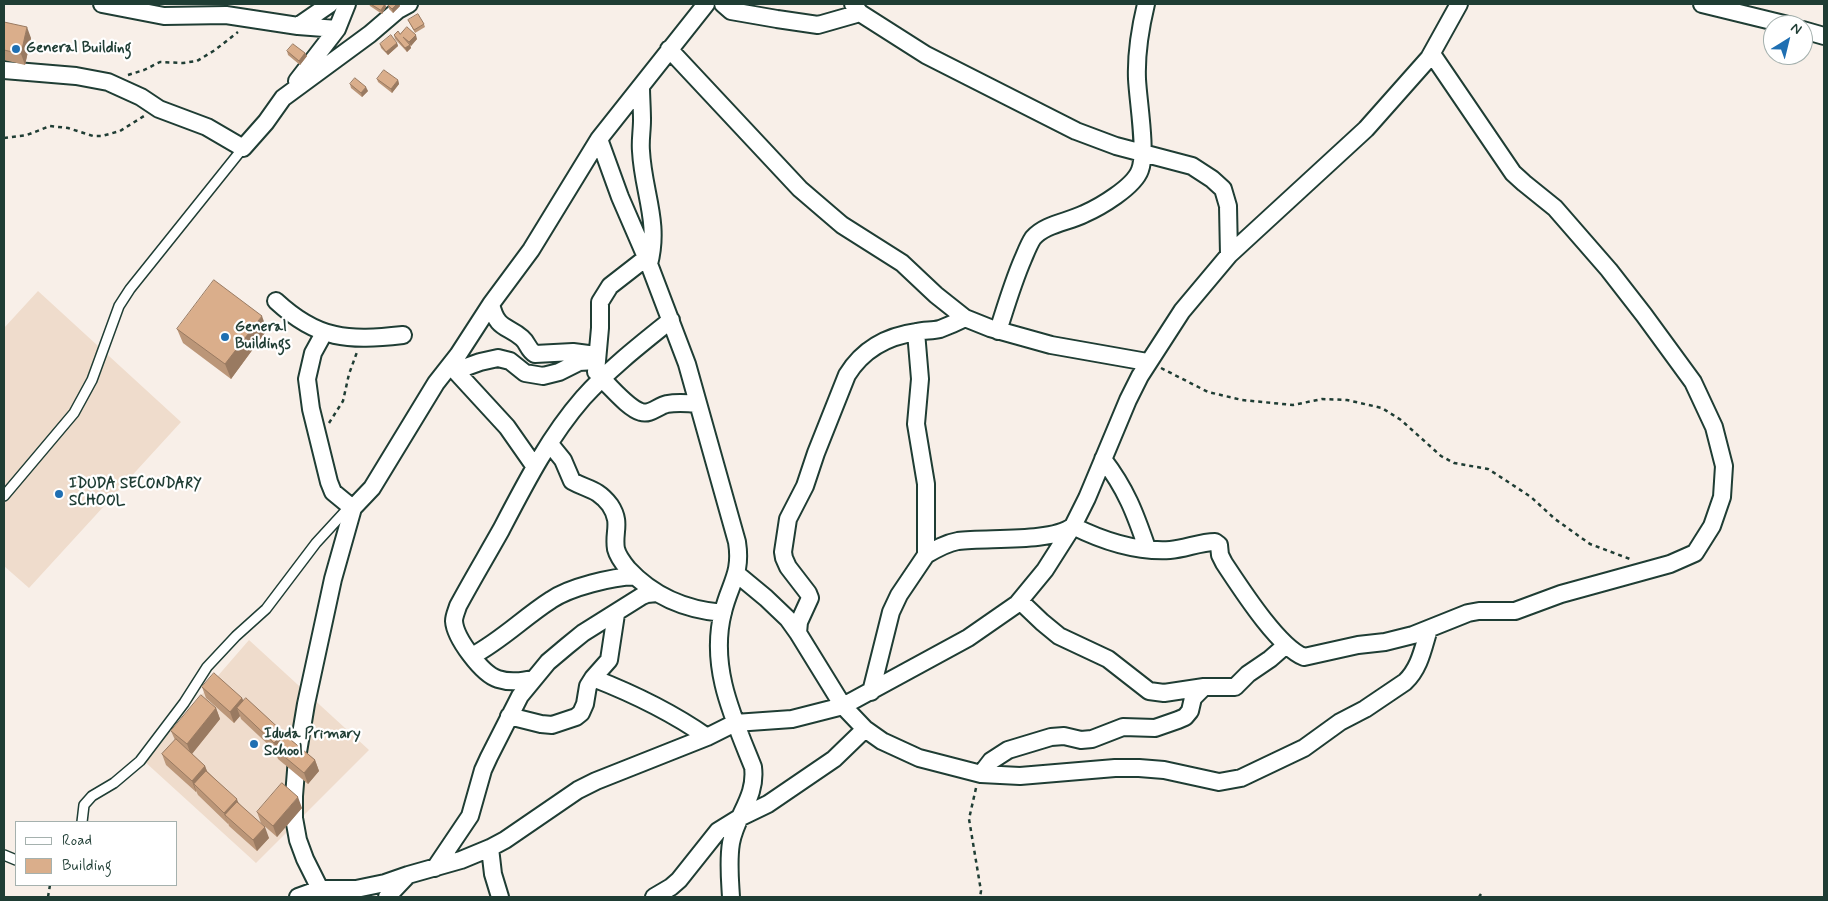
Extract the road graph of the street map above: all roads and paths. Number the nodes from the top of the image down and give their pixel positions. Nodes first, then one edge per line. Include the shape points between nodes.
1 (102, 4) edge
2 (330, 4) edge
3 (347, 4) edge
4 (409, 4) edge
5 (706, 4) edge
6 (723, 4) edge
7 (1146, 4) edge
8 (1459, 4) edge
9 (1702, 4) edge
10 (1708, 4) edge
11 (1719, 4) edge
12 (856, 8) edge
13 (1763, 19) edge
14 (254, 20) junction
15 (298, 26) junction
16 (336, 29) junction
17 (669, 49) junction
18 (1432, 54) junction
19 (4, 70) edge
20 (108, 82) junction
21 (641, 86) junction
22 (283, 98) junction
23 (159, 109) junction
24 (4, 138) edge
25 (599, 139) junction
26 (243, 148) junction
27 (1142, 154) junction
28 (1229, 255) junction
29 (647, 261) junction
30 (276, 301) dead end
31 (491, 304) junction
32 (965, 318) junction
33 (671, 320) junction
34 (998, 331) junction
35 (916, 332) junction
36 (324, 333) junction
37 (403, 335) dead end
38 (370, 338) junction
39 (597, 358) junction
40 (1147, 362) junction
41 (453, 368) junction
42 (598, 383) junction
43 (698, 404) junction
44 (318, 435) junction
45 (550, 444) junction
46 (1103, 459) junction
47 (535, 467) junction
48 (4, 496) edge
49 (4, 506) edge
50 (350, 506) joint
51 (1072, 526) junction
52 (1147, 548) junction
53 (926, 555) junction
54 (1655, 568) junction
55 (737, 574) junction
56 (635, 576) junction
57 (657, 593) junction
58 (1020, 601) junction
59 (723, 612) junction
60 (616, 614) junction
61 (1429, 629) junction
62 (798, 633) junction
63 (1286, 646) junction
64 (472, 656) junction
65 (593, 678) junction
66 (534, 679) junction
67 (1204, 687) junction
68 (871, 692) junction
69 (843, 706) junction
70 (509, 716) junction
71 (735, 723) junction
72 (865, 729) junction
73 (707, 737) junction
74 (981, 774) junction
75 (739, 818) junction
76 (82, 821) edge
77 (490, 848) junction
78 (435, 868) junction
79 (408, 875) junction
80 (320, 889) junction
81 (1481, 894) dead end
82 (298, 897) edge
83 (387, 897) edge
84 (500, 897) edge
85 (654, 897) edge
86 (731, 897) edge
87 (980, 897) edge
88 (1479, 897) edge

1 - 14 street via 164,16 214,14
2 - 15 street
3 - 16 street
4 - 22 street
5 - 17 street
6 - 12 street via 738,12 818,25
7 - 27 street via 1137,61
8 - 18 street
9 - 13 street
10 - 11 street
12 - 27 street via 926,55 1054,120
14 - 15 street
14 - 20 path via 197,61 160,62
15 - 16 street
16 - 22 street
17 - 21 street
17 - 32 street via 800,190 842,225 902,263
18 - 28 street via 1366,129
18 - 54 street via 1513,173 1555,208 1628,292 1693,382 1714,427 1724,474 1722,497 1712,526 1695,553
19 - 20 street
20 - 23 street
21 - 25 street
21 - 29 street via 640,150 653,234 653,249
22 - 26 street
23 - 24 path via 120,131 102,136 50,126 27,135
23 - 26 street via 207,127
25 - 29 street
25 - 31 street via 531,250
26 - 48 lane via 130,289 119,306 92,380 74,413
27 - 28 street via 1192,166 1219,184 1228,206
27 - 34 street via 1141,168 1136,176 1114,197 1034,237 1015,278
28 - 40 street via 1182,311
29 - 33 street
29 - 39 street via 610,286 600,302
30 - 36 street via 299,320
31 - 39 street via 502,325 522,338 535,354 574,352
31 - 41 street
32 - 34 street
32 - 35 street via 938,330
33 - 42 street
33 - 43 street
34 - 40 street via 1051,345
35 - 53 street via 920,379 916,424 926,484
35 - 62 street via 885,340 854,363 816,453 806,486 788,519 784,558 810,598 799,622
36 - 38 street
36 - 44 street via 312,353 307,379
37 - 38 street
38 - 44 path via 354,357 343,401
39 - 41 street via 544,376 525,373 510,361 498,358
39 - 42 street
40 - 46 street
40 - 54 path via 1208,392 1242,400 1293,405 1322,399 1347,400 1382,408 1401,420 1440,456 1496,474 1590,544
41 - 47 street via 507,427
41 - 80 street via 432,390 372,488 353,508 333,579 306,704 294,796 298,840
42 - 43 street via 640,412 676,403
42 - 45 street
43 - 55 street via 737,542 740,559
44 - 50 street via 333,492
45 - 47 street
45 - 56 street via 563,460 572,480 595,490 610,505 618,526 616,549
46 - 51 street
46 - 52 street via 1126,493
47 - 64 street via 458,606 454,621
48 - 49 lane
50 - 76 lane via 316,543 266,609 207,667 140,761 84,805
51 - 52 street via 1111,543
51 - 53 street via 1065,532 1041,536 958,541
51 - 58 street via 1045,570
52 - 63 street via 1168,550 1217,542 1222,560 1235,581
53 - 68 street via 899,594 891,612
54 - 61 street via 1561,594 1515,612 1468,613
55 - 59 street
55 - 62 street via 778,609
56 - 57 street
56 - 64 street via 605,580 564,593 493,645
57 - 59 street via 690,608
57 - 60 street via 642,596
58 - 67 street via 1059,636 1108,659 1149,691 1164,693
58 - 68 street via 968,638
59 - 71 street via 720,637 723,690
60 - 65 street via 609,660
60 - 66 street via 583,633 548,662
61 - 63 street via 1401,639 1309,657
61 - 74 street via 1420,659 1405,682 1299,751 1241,778 1220,782 1138,768 1030,775
62 - 69 street
63 - 67 street via 1236,686
64 - 66 street via 497,679
65 - 70 street via 585,704 576,717 552,725
65 - 73 street via 646,700
66 - 70 street
67 - 74 street via 1193,698 1190,711 1178,720 1155,728 1123,727 1092,739 1051,737 1008,750 991,761
68 - 69 street
69 - 71 street via 792,719
69 - 72 street
70 - 78 street via 483,770 470,816
71 - 73 street
71 - 75 street via 754,776 753,789
72 - 74 street via 918,758
72 - 75 street via 834,759 768,804
73 - 77 street via 578,790
74 - 87 path via 969,819
75 - 85 street via 718,831 679,880
75 - 86 street via 731,843
77 - 78 street
77 - 84 street via 492,874
78 - 79 street
79 - 80 street via 356,889
79 - 83 street
80 - 82 street
81 - 88 path

